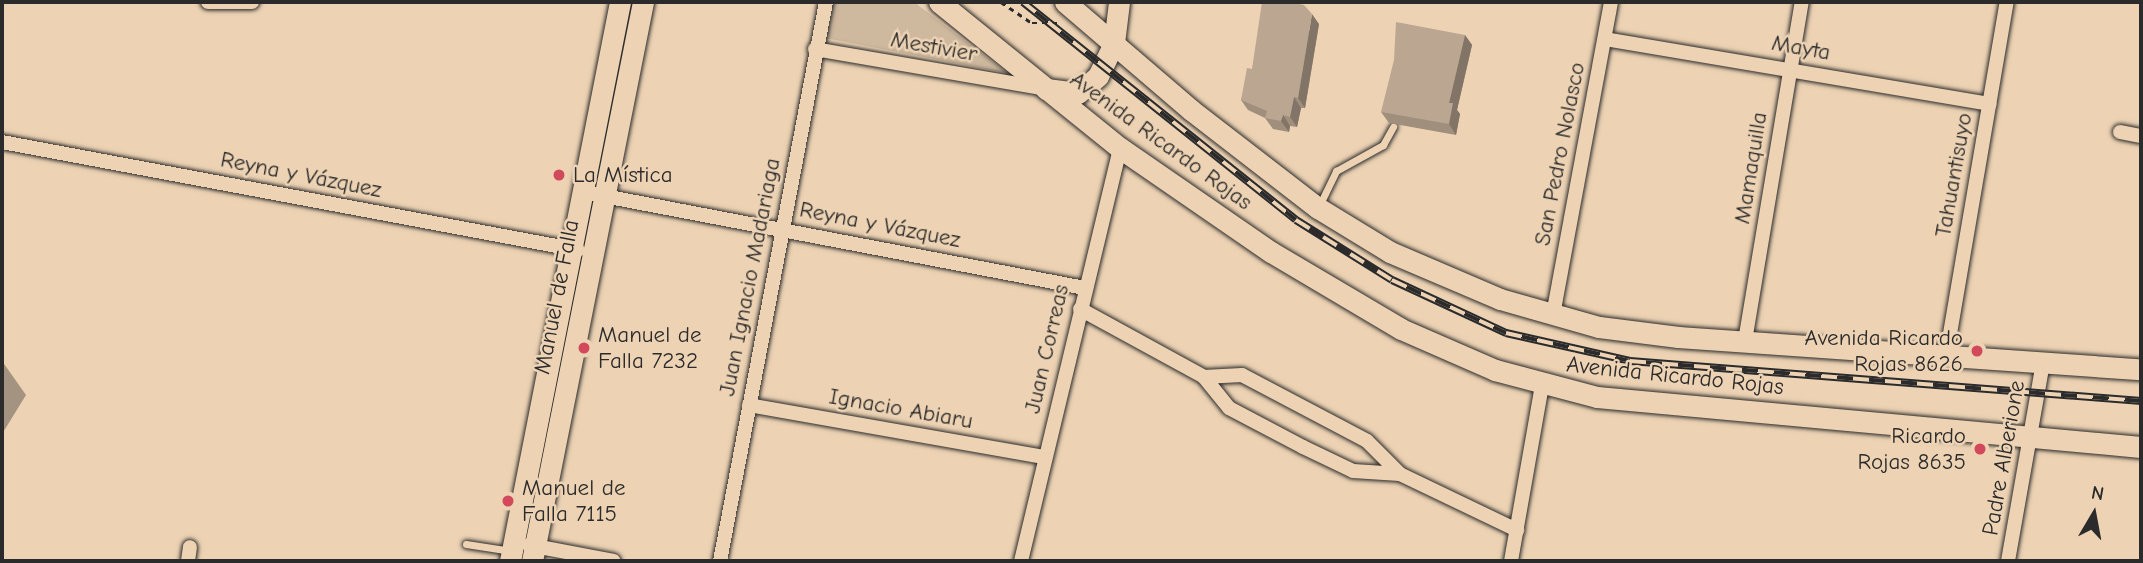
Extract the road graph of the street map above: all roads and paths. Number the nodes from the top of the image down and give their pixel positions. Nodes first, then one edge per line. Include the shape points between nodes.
1 (208, 2) edge
2 (252, 2) edge
3 (620, 2) edge
4 (643, 2) edge
5 (826, 2) edge
6 (939, 2) edge
7 (1001, 2) edge
8 (1065, 2) edge
9 (1119, 2) edge
10 (1611, 2) edge
11 (1802, 2) edge
12 (2007, 2) edge
13 (1070, 30) dead end
14 (1605, 38) junction
15 (1114, 43) junction
16 (815, 49) junction
17 (1790, 69) junction
18 (1044, 89) junction
19 (1990, 104) junction
20 (1393, 127) edge
21 (2120, 132) dead end
22 (2141, 136) edge
23 (2, 142) edge
24 (1120, 148) junction
25 (583, 192) junction
26 (605, 196) junction
27 (1318, 208) junction
28 (783, 230) junction
29 (582, 251) junction
30 (1085, 288) junction
31 (1080, 309) junction
32 (1553, 316) junction
33 (1745, 341) junction
34 (1946, 357) junction
35 (2043, 363) junction
36 (2141, 369) edge
37 (1204, 377) junction
38 (1542, 386) junction
39 (749, 405) junction
40 (2032, 436) junction
41 (2141, 447) edge
42 (1045, 457) junction
43 (1400, 474) junction
44 (1517, 530) junction
45 (466, 544) dead end
46 (512, 551) edge
47 (534, 554) edge
48 (614, 561) edge
49 (720, 561) edge
50 (1021, 561) edge
51 (1511, 561) edge
52 (2008, 561) edge

1 - 2 street
3 - 25 main road, Manuel de Falla
4 - 26 main road, Manuel de Falla
5 - 16 street, Juan Ignacio Madariaga
6 - 18 main road, Avenida Ricardo Rojas
7 - 13 path via 1032,23 1060,23
8 - 15 main road, Avenida Ricardo Rojas
9 - 15 main road
10 - 14 street, San Pedro Nolasco
11 - 17 street, Mamaquilla
12 - 19 street, Tahuantisuyo
14 - 17 street, Mayta
14 - 32 street, San Pedro Nolasco
15 - 18 main road via 1104,67 1084,90 1071,94
15 - 27 main road, Avenida Ricardo Rojas via 1209,125
16 - 18 street, Mestivier
16 - 28 street, Juan Ignacio Madariaga
17 - 19 street, Mayta
17 - 33 street, Mamaquilla
18 - 24 main road, Avenida Ricardo Rojas
19 - 34 street, Tahuantisuyo
20 - 27 lane via 1383,145 1336,171
21 - 22 street
23 - 29 street, Reyna y Vázquez
24 - 30 street, Juan Correas
24 - 38 main road, Avenida Ricardo Rojas via 1359,306 1450,353
25 - 26 street, Reyna y Vázquez
25 - 29 main road, Manuel de Falla
26 - 28 street, Reyna y Vázquez
26 - 29 main road, Manuel de Falla
27 - 32 main road, Avenida Ricardo Rojas via 1417,265
28 - 30 street, Reyna y Vázquez
28 - 39 street, Juan Ignacio Madariaga
29 - 46 main road, Manuel de Falla
29 - 47 main road, Manuel de Falla
30 - 31 street, Juan Correas
31 - 37 street
31 - 42 street, Juan Correas
32 - 33 main road, Avenida Ricardo Rojas via 1648,334
33 - 34 main road, Avenida Ricardo Rojas
34 - 35 main road, Avenida Ricardo Rojas
35 - 36 main road, Avenida Ricardo Rojas
35 - 40 street, Padre Alberione
37 - 43 street via 1229,408 1303,447 1353,471
37 - 43 street via 1242,375 1367,441
38 - 40 main road, Avenida Ricardo Rojas via 1643,402
38 - 44 street
39 - 42 street, Ignacio Abiaru
39 - 49 street, Juan Ignacio Madariaga
40 - 41 main road, Avenida Ricardo Rojas
40 - 52 street, Padre Alberione
42 - 50 street, Juan Correas
43 - 44 street
44 - 51 street
45 - 46 lane
46 - 47 street
47 - 48 street

